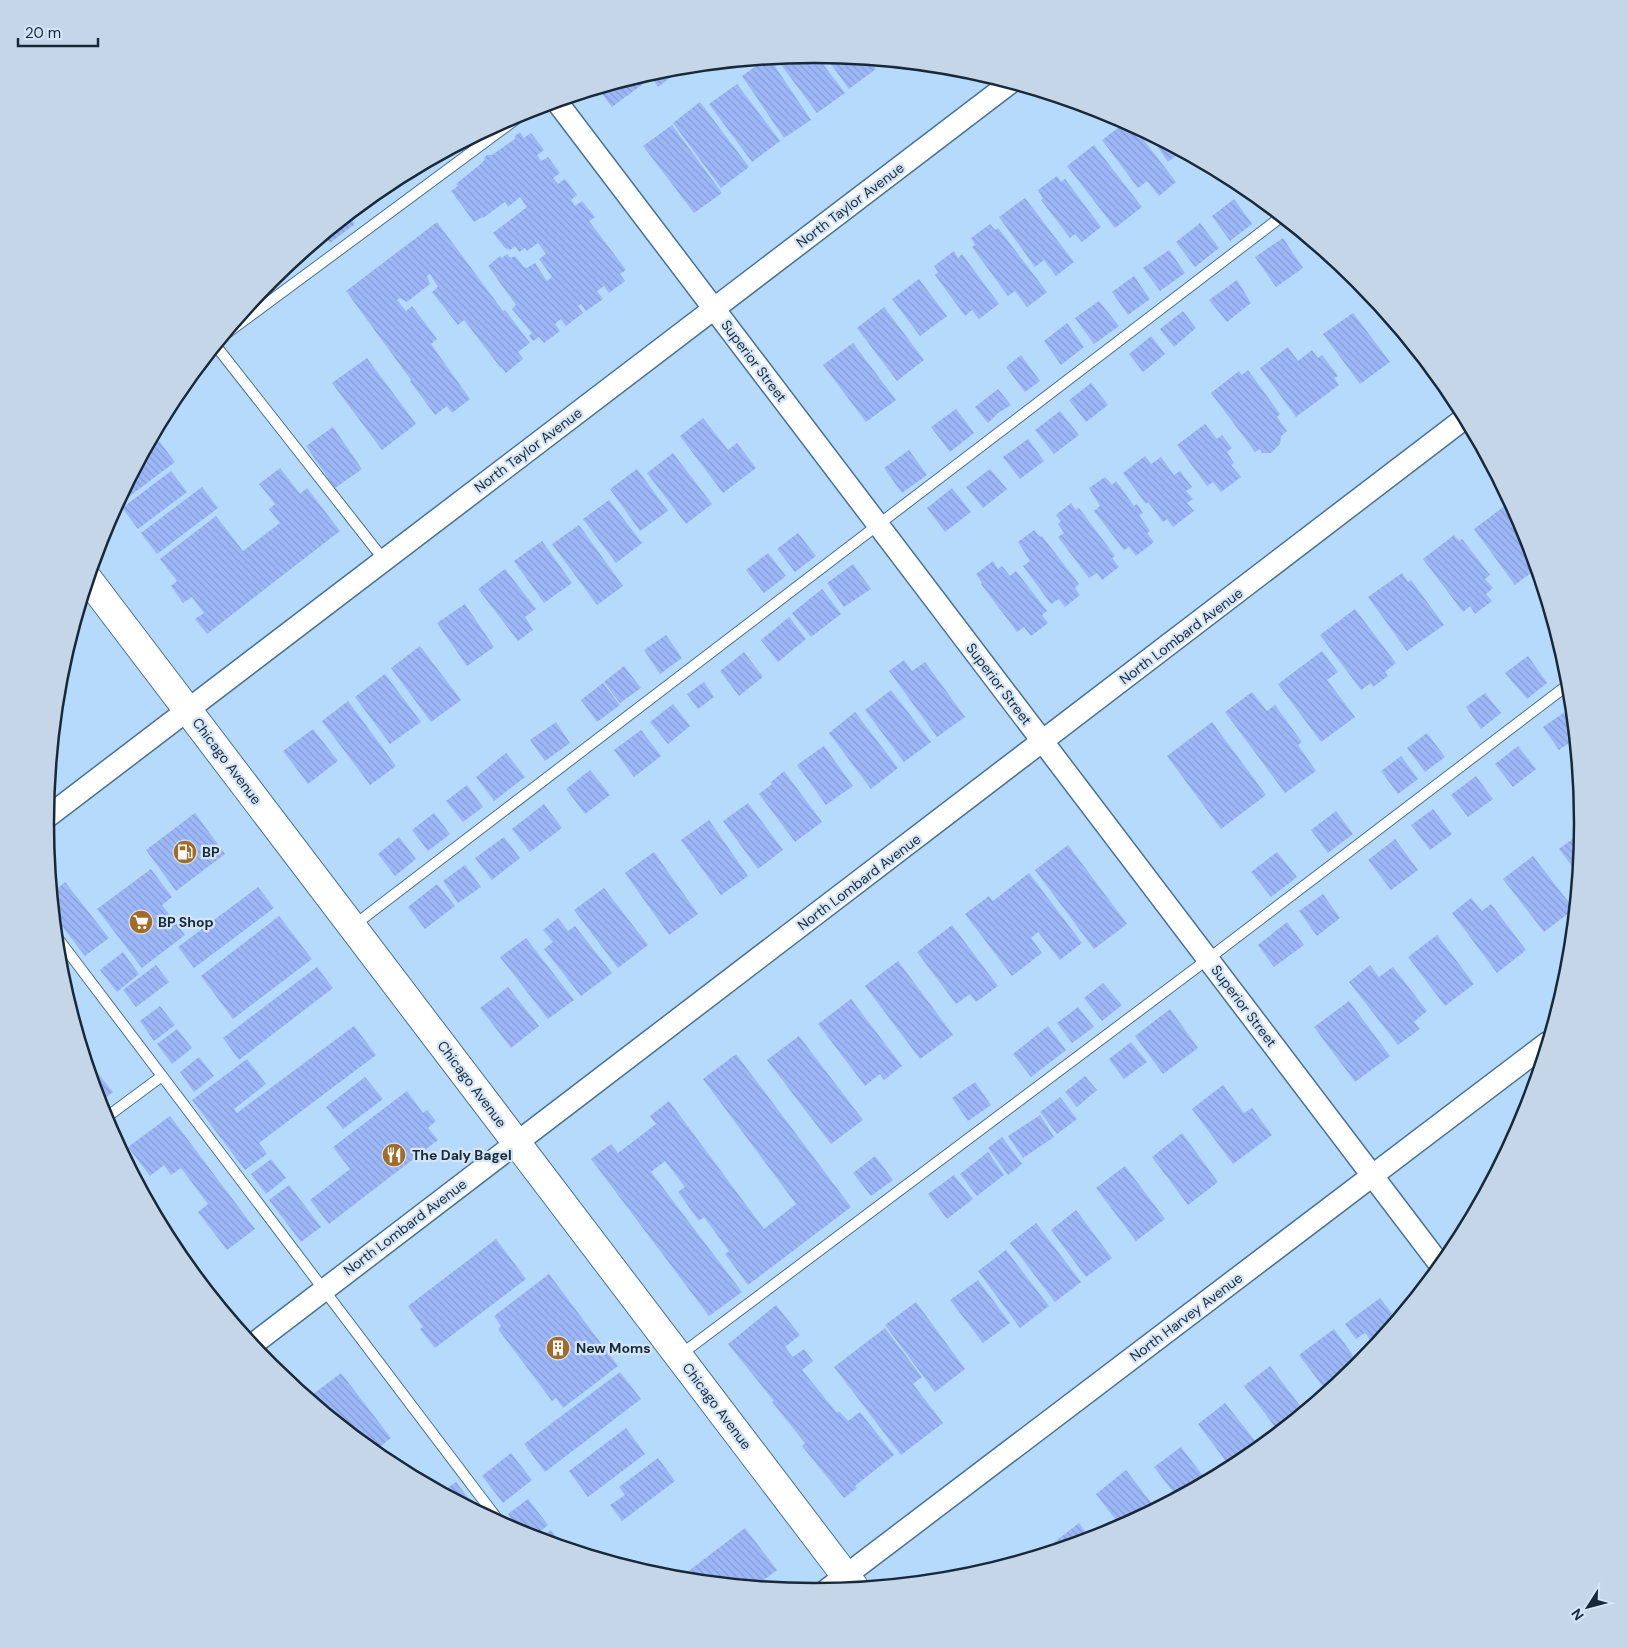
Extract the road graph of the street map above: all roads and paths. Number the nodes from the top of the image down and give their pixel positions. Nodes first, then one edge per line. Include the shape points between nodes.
1 (1004, 87) edge
2 (561, 107) edge
3 (497, 133) edge
4 (1278, 220) edge
5 (714, 309) junction
6 (245, 319) edge
7 (219, 350) edge
8 (1459, 422) edge
9 (878, 525) junction
10 (384, 560) junction
11 (92, 585) edge
12 (1562, 689) edge
13 (188, 710) junction
14 (1043, 742) junction
15 (54, 812) edge
16 (352, 926) junction
17 (64, 946) edge
18 (1208, 959) junction
19 (1540, 1047) edge
20 (162, 1076) junction
21 (112, 1113) edge
22 (517, 1142) junction
23 (1372, 1176) junction
24 (1436, 1260) edge
25 (324, 1289) junction
26 (257, 1341) edge
27 (679, 1356) junction
28 (487, 1505) junction
29 (484, 1508) edge
30 (492, 1511) edge
31 (850, 1582) edge

1 - 5 street, North Taylor Avenue
2 - 5 street, Superior Street
3 - 6 lane
4 - 9 lane
5 - 9 street, Superior Street
5 - 10 street, North Taylor Avenue
7 - 10 lane
8 - 14 street, North Lombard Avenue
9 - 14 street, Superior Street
9 - 16 lane
10 - 13 street, North Taylor Avenue
11 - 13 main road, Chicago Avenue
12 - 18 lane
13 - 15 street, North Taylor Avenue
13 - 16 main road, Chicago Avenue
14 - 18 street, Superior Street
14 - 22 street, North Lombard Avenue
16 - 22 main road, Chicago Avenue
17 - 20 lane
18 - 23 street, Superior Street
18 - 27 lane
19 - 23 street, North Harvey Avenue
20 - 21 lane
20 - 25 lane
22 - 25 street, North Lombard Avenue
22 - 27 main road, Chicago Avenue
23 - 24 street, Superior Street
23 - 31 street, North Harvey Avenue
25 - 26 street, North Lombard Avenue
25 - 28 lane
27 - 31 main road, Chicago Avenue
28 - 29 lane
28 - 30 lane

